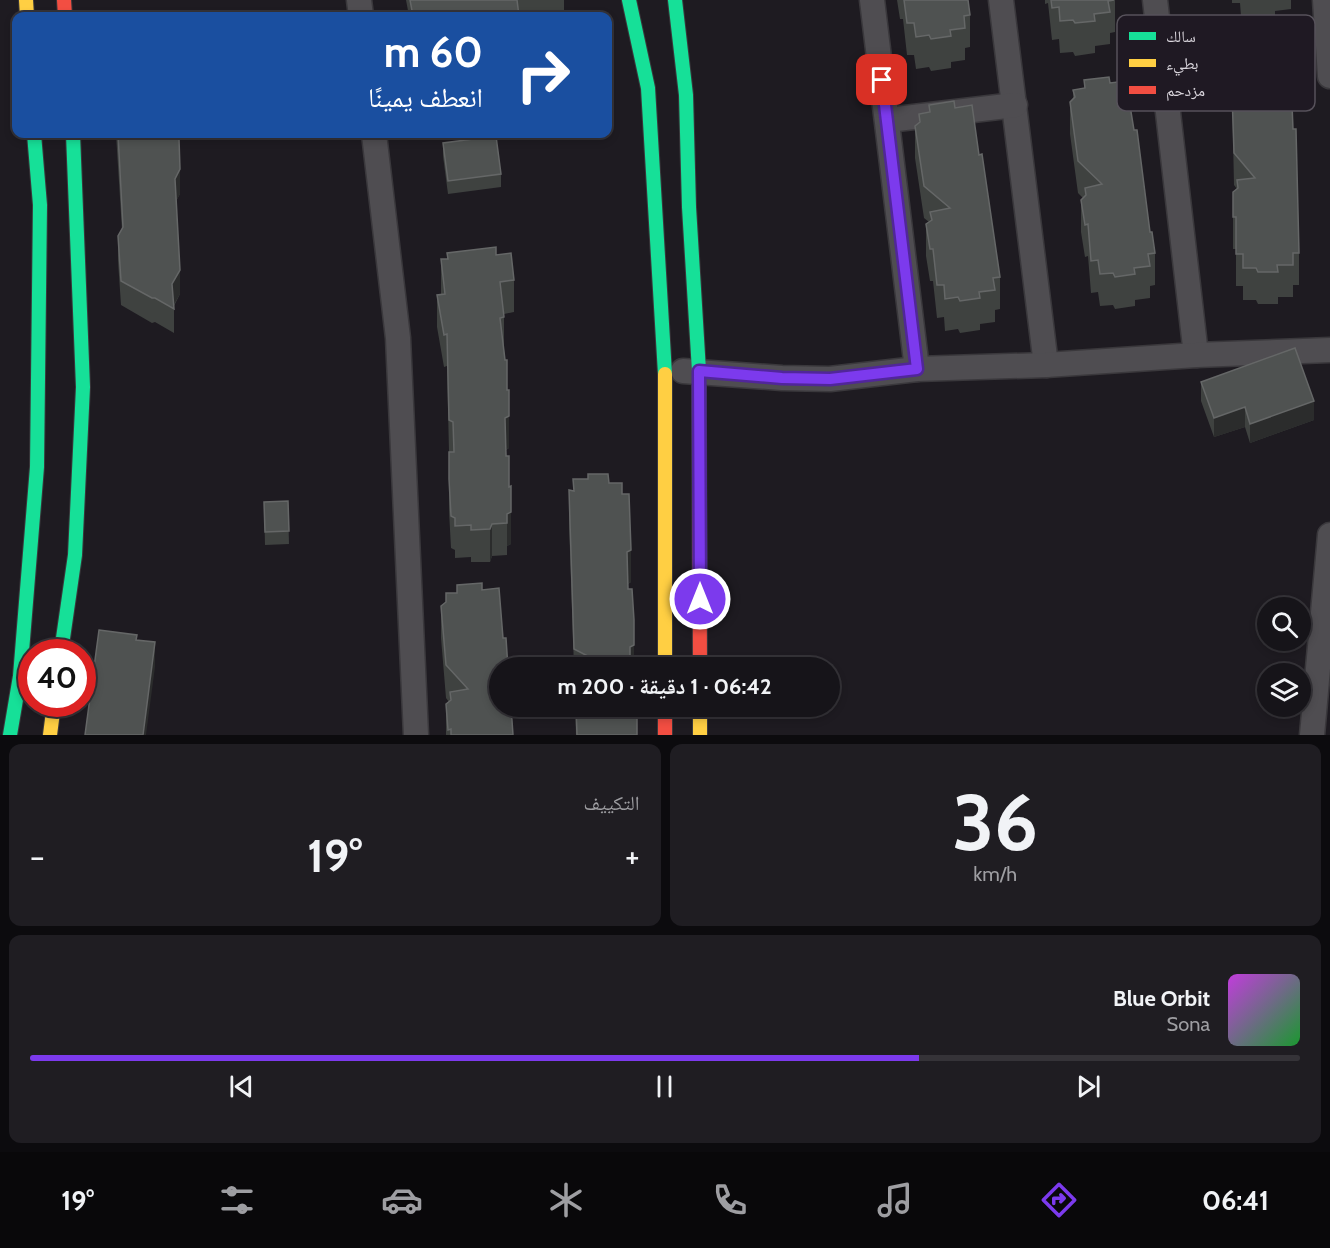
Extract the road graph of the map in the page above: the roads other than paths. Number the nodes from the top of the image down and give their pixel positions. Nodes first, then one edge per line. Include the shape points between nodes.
1 (629, 0) edge
2 (675, 0) edge
3 (872, 0) edge
4 (1001, 0) edge
5 (1155, 0) edge
6 (1327, 5) edge
7 (1157, 15) edge
8 (1330, 76) edge
9 (1015, 105) junction
10 (1168, 111) edge
11 (888, 120) junction
12 (36, 138) edge
13 (73, 138) edge
14 (374, 138) edge
15 (75, 155) junction
16 (46, 157) junction
17 (1330, 350) edge
18 (1196, 355) junction
19 (1046, 365) junction
20 (917, 369) junction
21 (665, 370) junction
22 (699, 371) junction
23 (1330, 535) edge
24 (63, 639) edge
25 (665, 657) edge
26 (700, 657) edge
27 (52, 717) edge
28 (665, 717) edge
29 (700, 717) edge
30 (10, 735) edge
31 (50, 735) edge
32 (416, 735) edge
33 (665, 735) edge
34 (700, 735) edge
35 (1312, 735) edge

1 - 21 street via 648,88
2 - 22 street via 686,95
3 - 11 street
4 - 9 street
5 - 7 street
6 - 8 street
9 - 11 street
9 - 19 street
10 - 18 street
11 - 20 street
12 - 16 street
13 - 15 street
14 - 32 street via 398,338
15 - 16 street
15 - 24 street via 83,387 75,555
16 - 30 street via 40,205 37,466 20,676
17 - 18 street
18 - 19 street
19 - 20 street
20 - 22 street via 830,379
21 - 22 street
21 - 25 street
22 - 26 street
23 - 35 street
27 - 31 street
28 - 33 street
29 - 34 street

